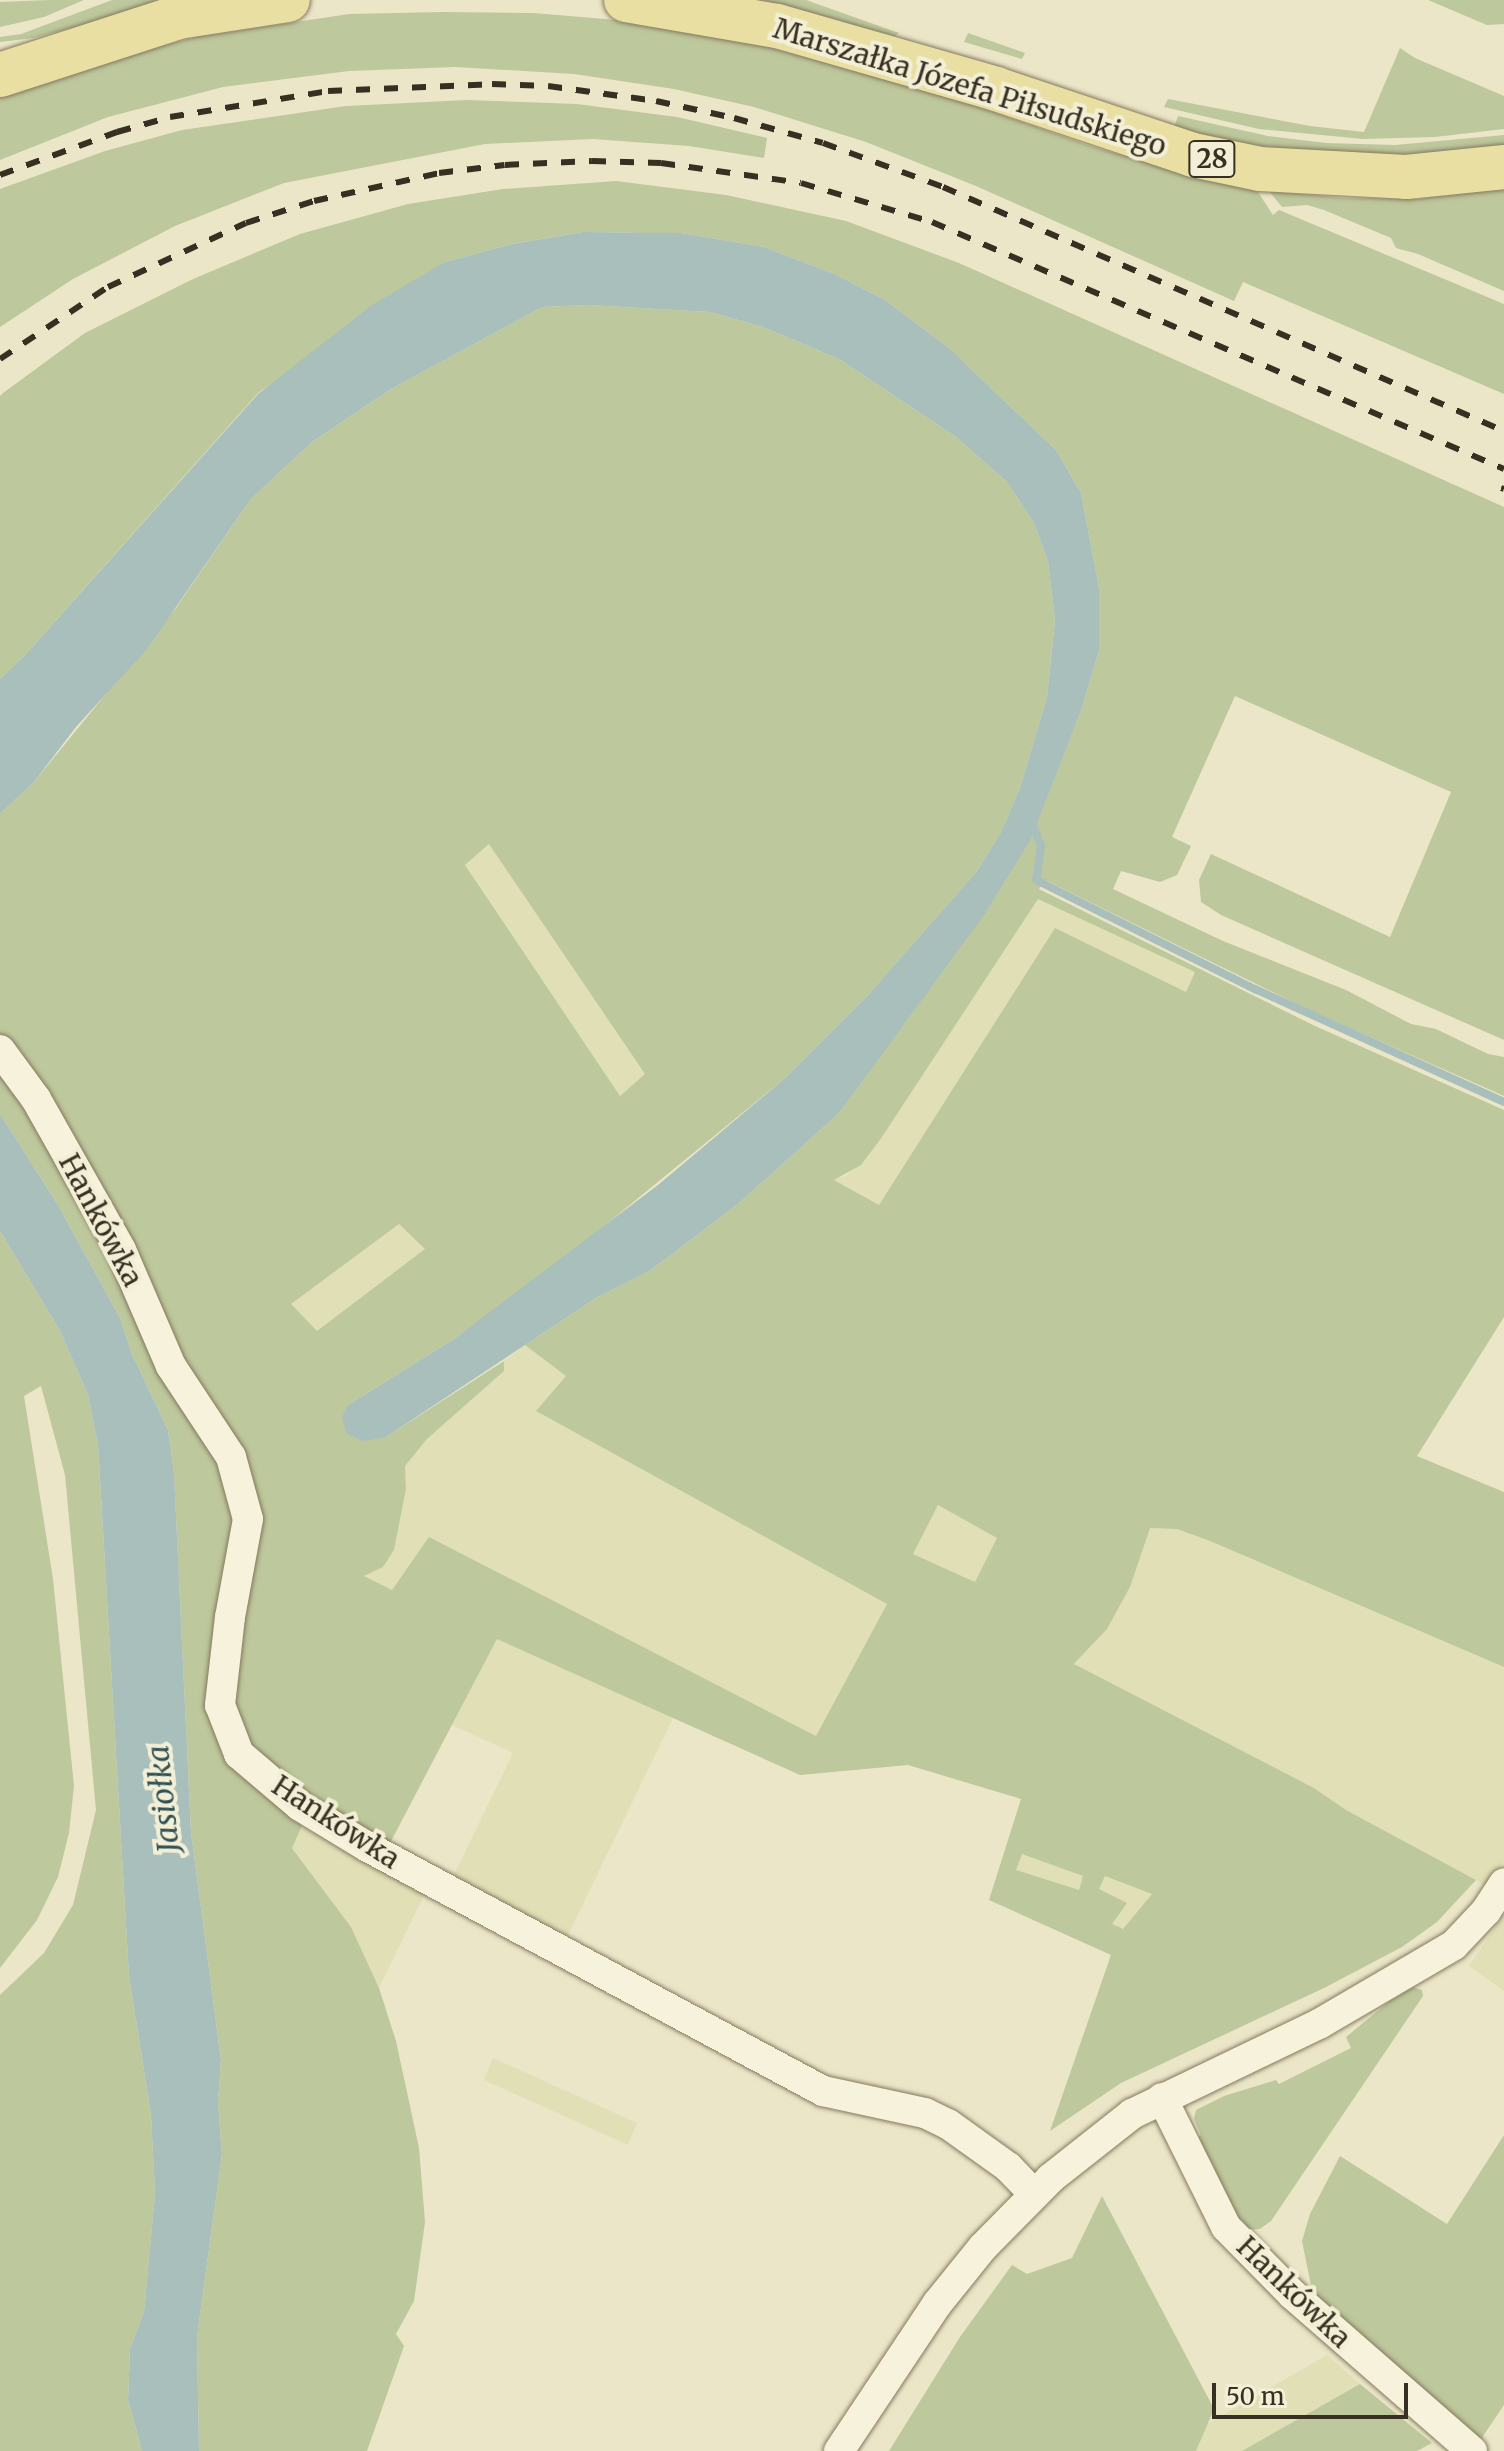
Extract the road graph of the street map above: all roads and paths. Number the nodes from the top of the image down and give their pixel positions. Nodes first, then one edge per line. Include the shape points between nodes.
1 (288, 0) edge
2 (626, 0) edge
3 (77, 48) junction
4 (0, 53) edge
5 (0, 75) edge
6 (1504, 167) edge
7 (0, 1050) edge
8 (1504, 1883) edge
9 (1162, 2098) junction
10 (1034, 2194) junction
11 (839, 2451) edge
12 (1472, 2451) edge

1 - 3 main road via 178,17
2 - 6 main road, Marszałka Józefa Piłsudskiego / 28 via 792,30 996,89 1193,155 1260,169 1406,177
3 - 4 main road
3 - 5 main road
7 - 10 street, Hankówka via 36,1099 121,1250 171,1366 231,1457 248,1519 220,1705 239,1754 300,1806 366,1846 823,2091 925,2113 948,2124 1008,2167
8 - 9 street via 1454,1945 1410,1973 1319,2024
9 - 10 street via 1104,2133
9 - 12 street, Hankówka via 1226,2227 1292,2294
10 - 11 street via 937,2304

